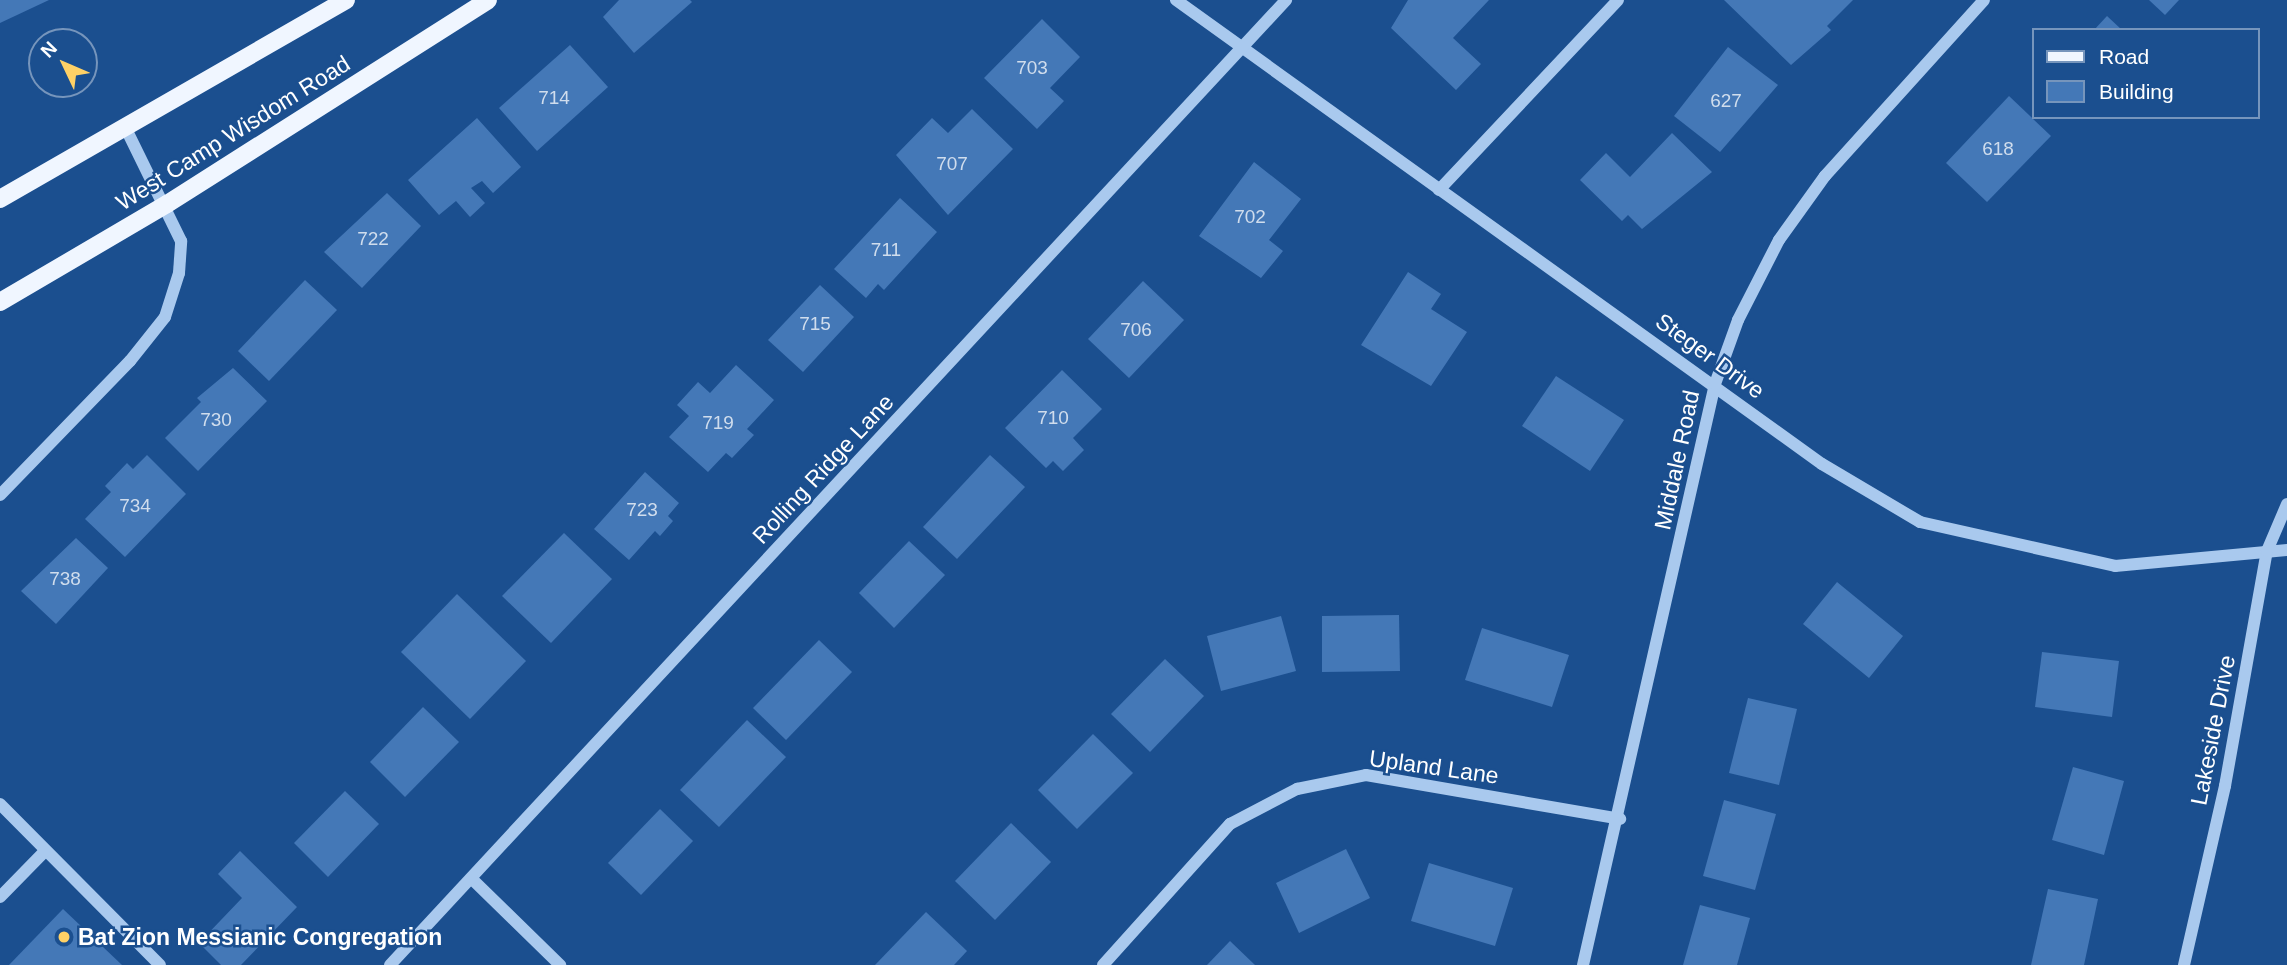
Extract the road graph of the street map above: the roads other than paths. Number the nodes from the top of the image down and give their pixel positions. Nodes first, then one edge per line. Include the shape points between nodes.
1 (346, 0) edge
2 (488, 0) edge
3 (1176, 0) edge
4 (1286, 0) edge
5 (1618, 0) edge
6 (1984, 0) edge
7 (1239, 50) junction
8 (127, 131) junction
9 (1439, 190) junction
10 (0, 199) edge
11 (167, 204) junction
12 (0, 302) edge
13 (1715, 384) junction
14 (0, 495) edge
15 (2287, 504) edge
16 (2287, 550) edge
17 (2267, 551) junction
18 (0, 804) edge
19 (1620, 819) junction
20 (44, 852) junction
21 (473, 880) junction
22 (0, 897) edge
23 (160, 965) edge
24 (390, 965) edge
25 (560, 965) edge
26 (1102, 965) edge
27 (1583, 965) edge
28 (2183, 965) edge

1 - 8 main road
2 - 11 main road, West Camp Wisdom Road
3 - 7 street, Steger Drive
4 - 7 street, Rolling Ridge Lane
5 - 9 street
6 - 13 street, Middale Road via 1834,166 1779,240 1738,320
7 - 9 street, Steger Drive
7 - 21 street, Rolling Ridge Lane
8 - 10 main road
8 - 11 street
9 - 13 street, Steger Drive
11 - 12 main road, West Camp Wisdom Road
11 - 14 street via 181,241 179,272 165,317 130,362
13 - 17 street, Steger Drive via 1822,464 1920,522 2115,566
13 - 19 street, Middale Road
15 - 17 street, Lakeside Drive
16 - 17 street, Steger Drive
17 - 28 street, Lakeside Drive via 2225,786
18 - 20 street
19 - 26 street, Upland Lane via 1366,775 1297,789 1230,824
19 - 27 street, Middale Road
20 - 22 street
20 - 23 street
21 - 24 street, Rolling Ridge Lane
21 - 25 street

